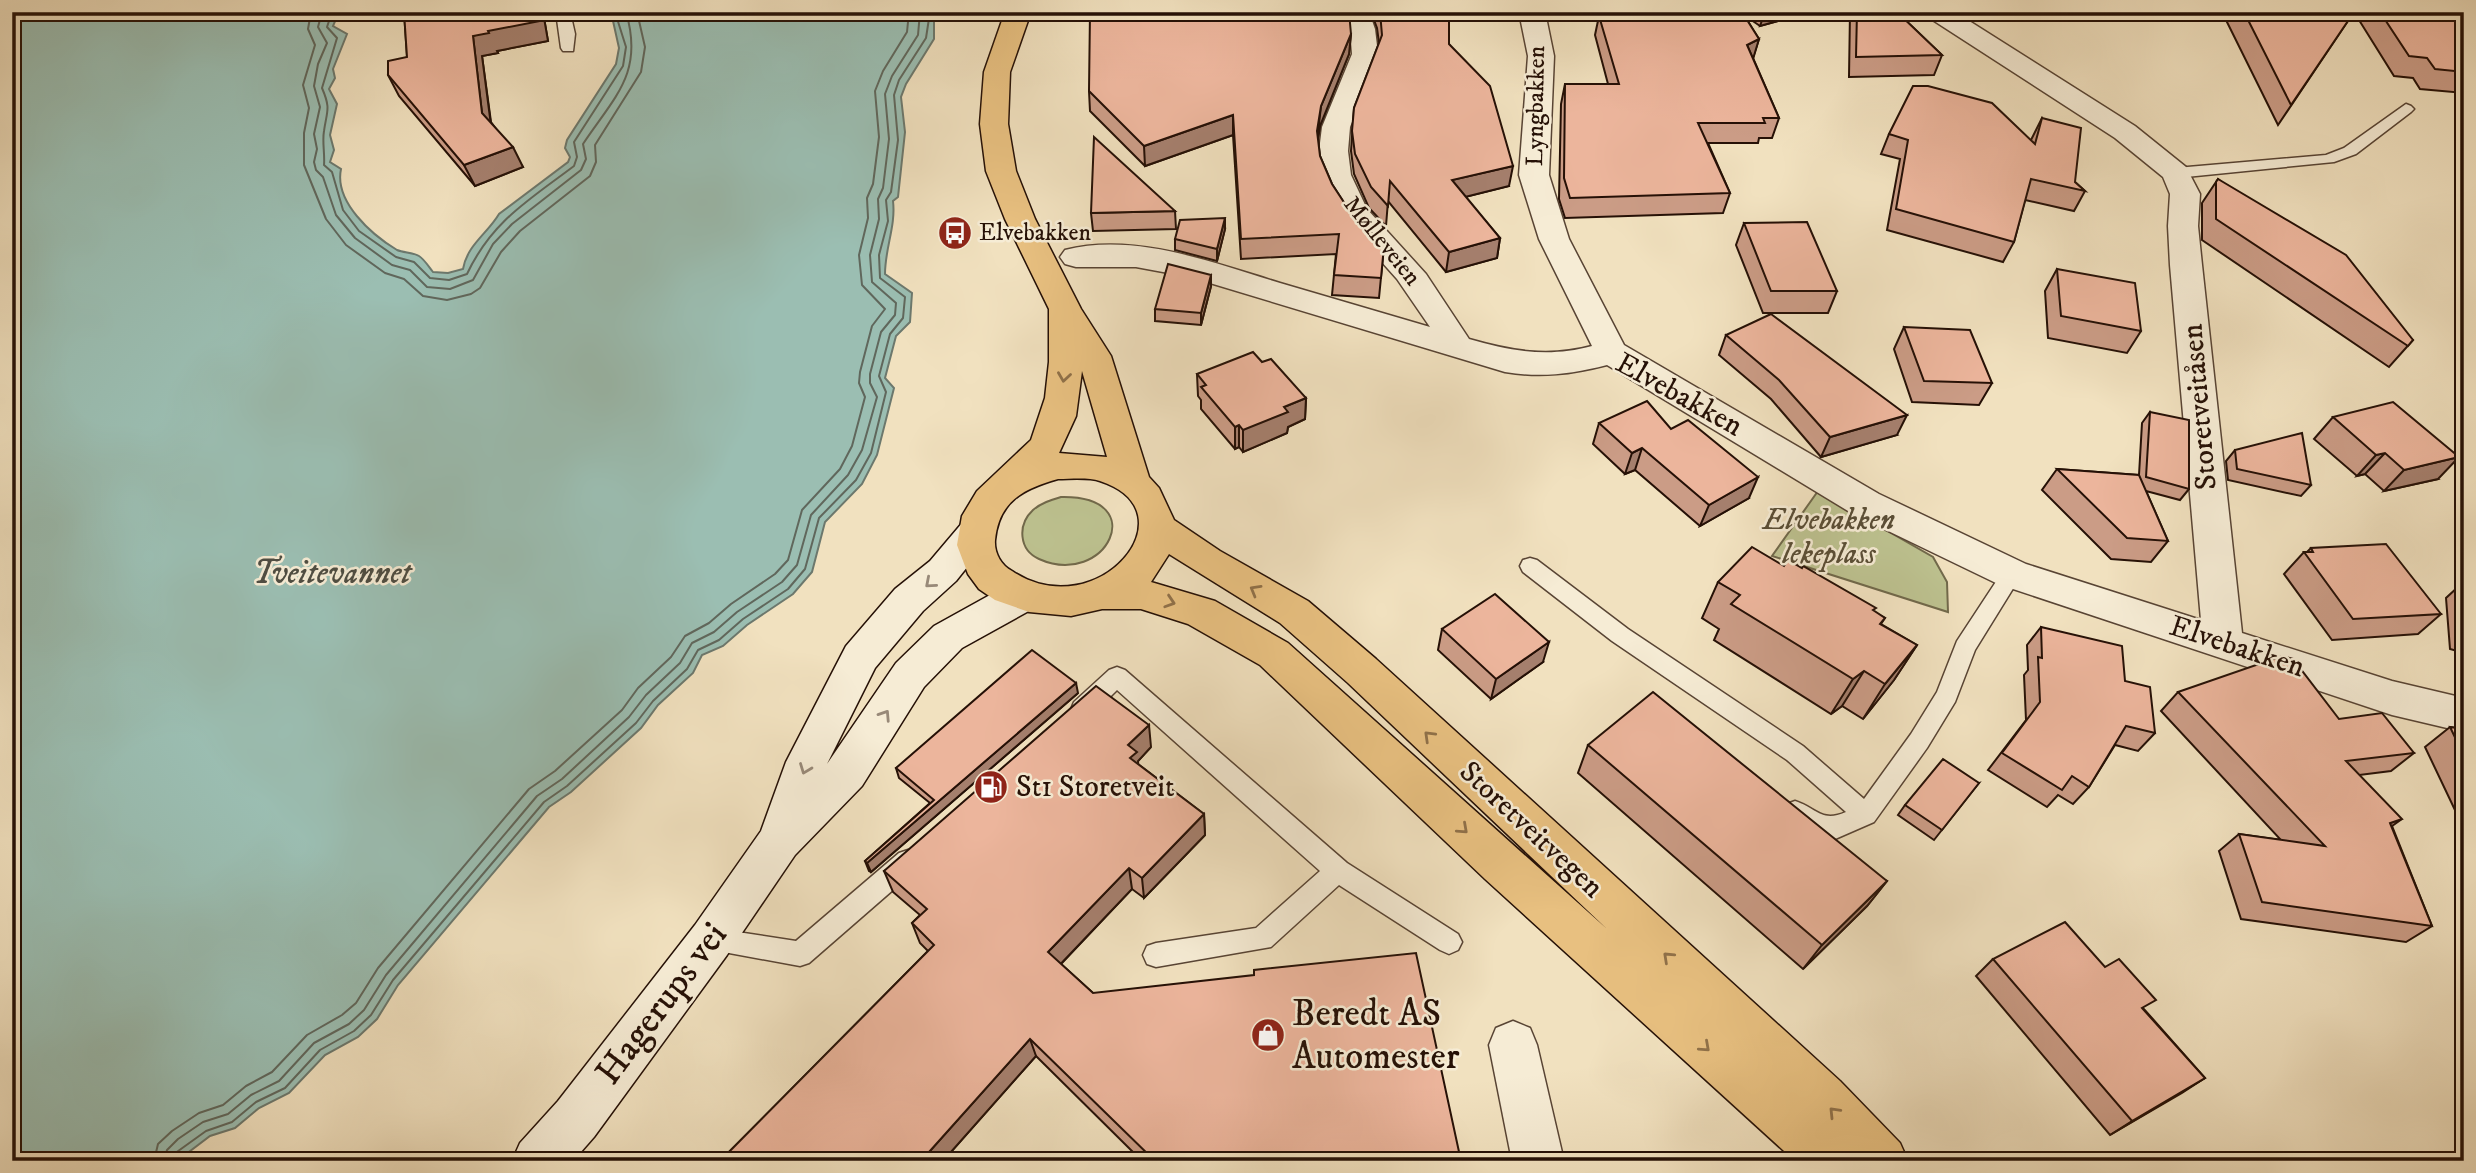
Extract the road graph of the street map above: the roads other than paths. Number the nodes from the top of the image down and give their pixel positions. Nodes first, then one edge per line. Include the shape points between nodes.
1 (563, 12) edge
2 (1018, 12) edge
3 (1356, 12) edge
4 (1532, 12) edge
5 (1937, 12) edge
6 (568, 48) dead end
7 (2406, 109) dead end
8 (2176, 173) junction
9 (1076, 257) dead end
10 (1065, 309) junction
11 (1455, 344) junction
12 (1611, 352) junction
13 (1133, 483) junction
14 (1007, 485) junction
15 (1158, 528) junction
16 (976, 533) junction
17 (1530, 566) dead end
18 (2012, 575) junction
19 (1103, 594) junction
20 (1022, 596) junction
21 (2222, 642) junction
22 (2464, 715) edge
23 (1069, 720) edge
24 (1781, 800) edge
25 (1866, 815) junction
26 (779, 841) junction
27 (924, 847) edge
28 (1338, 870) junction
29 (711, 940) junction
30 (1450, 942) dead end
31 (1156, 955) dead end
32 (1513, 1045) dead end
33 (538, 1161) edge
34 (1538, 1161) edge
35 (1834, 1161) edge
36 (1882, 1161) edge

1 - 6 lane
2 - 10 main road via 997,72 994,124 1000,171
3 - 11 street, Mølleveien via 1367,50 1358,79 1340,110 1332,142 1336,173 1347,205 1408,272 1441,316
4 - 12 street, Lyngbakken via 1541,56 1534,175 1554,239
5 - 8 street via 2125,132
7 - 8 lane via 2350,151 2328,159
8 - 21 street, Storetveitåsen via 2185,194 2186,265
9 - 11 street, Elvebakken via 1105,253 1184,265
10 - 13 main road via 1094,356
10 -> 14 main road via 1066,369 1057,419 1044,449
11 - 12 street, Elvebakken via 1533,367 1557,366
12 - 18 street, Elvebakken via 1866,504
13 - 14 main road via 1111,471 1058,466
13 - 15 main road via 1151,503
14 - 16 main road via 981,515
15 - 19 main road via 1143,566
36 -> 15 main road, Storetveitvegen via 1812,1090 1294,612
16 - 20 main road via 976,552 985,570 1000,585
16 -> 26 street, Hagerups vei via 860,657 807,762
17 - 25 lane via 1620,635 1795,752
18 - 21 street, Elvebakken
18 - 25 lane via 1965,647 1947,695
19 - 20 main road via 1048,602
19 -> 35 main road, Storetveitvegen via 1141,594 1201,612 1274,654
26 -> 20 street, Hagerups vei via 848,773 910,675 948,637
21 - 22 street, Elvebakken via 2392,698
23 - 28 lane via 1117,676
24 - 25 lane via 1814,825 1835,828
26 - 29 street, Hagerups vei
27 - 29 lane via 800,954
28 - 30 lane
28 - 31 lane via 1262,939
29 - 33 street, Hagerups vei via 576,1119
32 - 34 street

